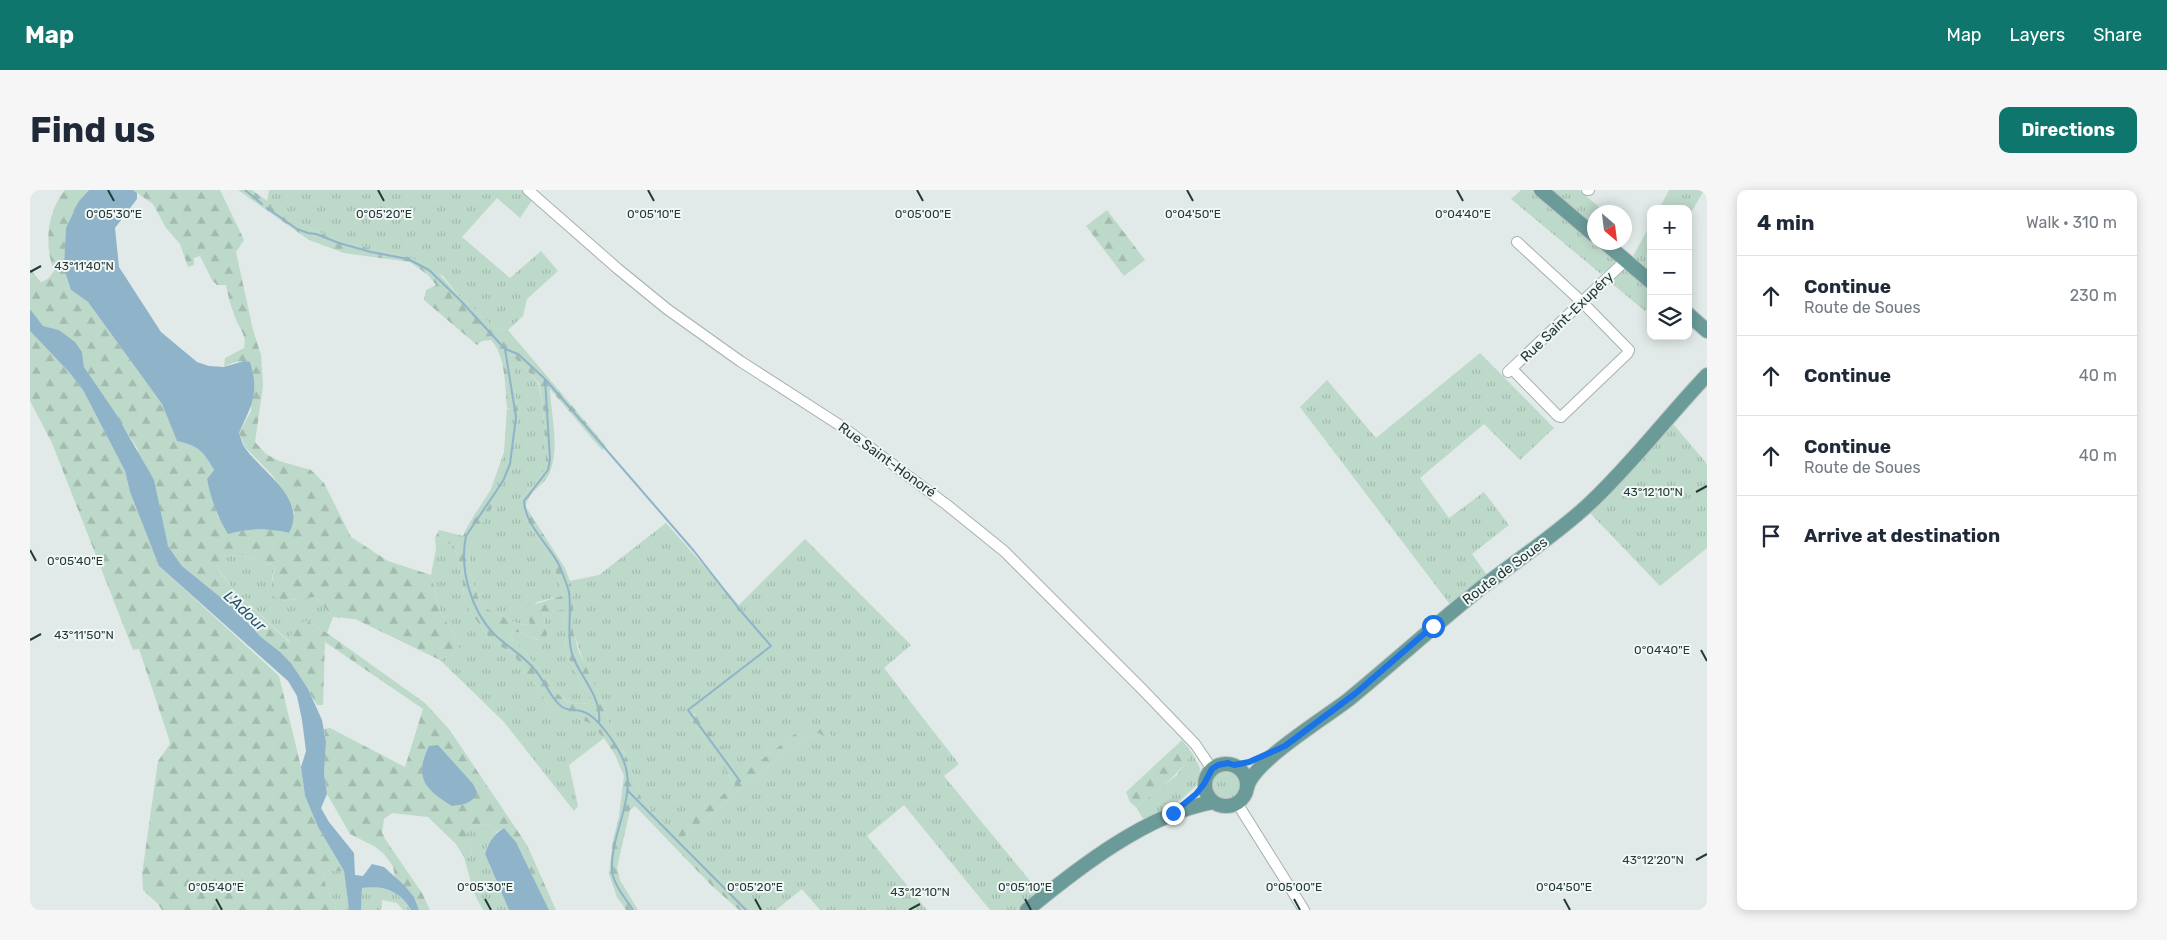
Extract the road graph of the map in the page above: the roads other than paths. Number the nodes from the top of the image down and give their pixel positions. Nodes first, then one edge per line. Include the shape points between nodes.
1 (528, 190) edge
2 (1541, 190) edge
3 (1587, 229) edge
4 (1517, 242) dead end
5 (1613, 250) edge
6 (1625, 261) junction
7 (1647, 279) edge
8 (1582, 302) junction
9 (1692, 318) edge
10 (1707, 331) edge
11 (1707, 375) edge
12 (1285, 746) junction
13 (1234, 765) junction
14 (1212, 769) junction
15 (1204, 784) junction
16 (1247, 788) junction
17 (1213, 802) junction
18 (1237, 803) junction
19 (1173, 813) junction
20 (1027, 910) edge
21 (1304, 910) edge

1 - 14 street, Rue Saint-Honoré via 667,309 844,428 1004,551 1195,744
2 - 3 main road
4 - 8 street
5 - 6 main road
6 - 7 main road
6 - 8 street, Rue Saint-Exupéry
8 - 8 street, Rue Saint-Exupéry via 1510,371 1558,416 1563,416 1629,350
9 - 10 main road
11 - 12 main road, Route de Soues via 1590,504 1446,615 1356,693
12 - 13 main road, Route de Soues
12 - 16 main road, Route de Soues via 1256,770
13 - 14 main road via 1228,763
13 - 16 main road via 1244,774
14 - 15 main road
15 - 17 main road
15 - 19 main road
16 - 18 main road
17 - 18 main road via 1227,806
17 - 19 main road
18 - 21 street
19 - 20 main road via 1087,862

